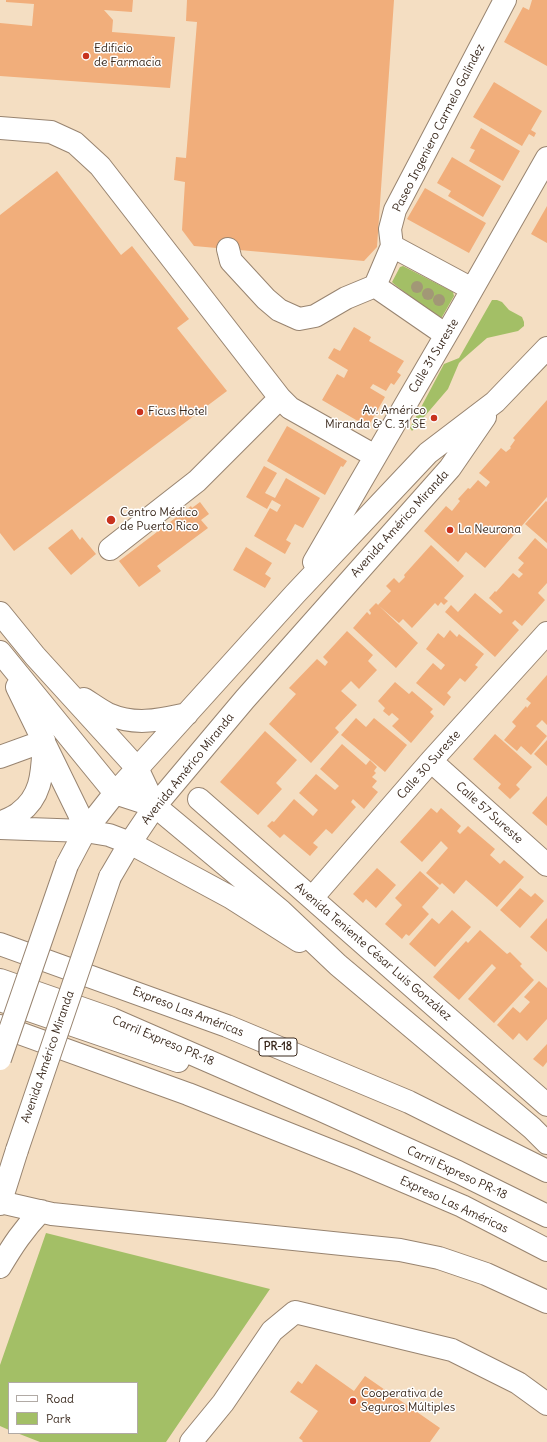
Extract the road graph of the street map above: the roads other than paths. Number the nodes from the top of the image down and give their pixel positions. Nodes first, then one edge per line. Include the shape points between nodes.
1 (505, 0) edge
2 (0, 128) edge
3 (547, 158) edge
4 (392, 246) junction
5 (228, 249) dead end
6 (375, 286) junction
7 (472, 289) junction
8 (446, 335) junction
9 (547, 348) edge
10 (280, 398) junction
11 (495, 402) junction
12 (375, 456) junction
13 (110, 549) dead end
14 (295, 594) junction
15 (0, 613) edge
16 (547, 633) edge
17 (0, 652) edge
18 (61, 685) junction
19 (187, 714) junction
20 (44, 741) junction
21 (0, 757) edge
22 (431, 762) junction
23 (138, 768) junction
24 (115, 793) junction
25 (198, 799) dead end
26 (155, 806) junction
27 (0, 823) edge
28 (0, 828) edge
29 (85, 831) junction
30 (130, 843) junction
31 (547, 865) edge
32 (312, 898) junction
33 (0, 944) edge
34 (338, 964) junction
35 (0, 980) edge
36 (0, 1000) edge
37 (0, 1026) edge
38 (0, 1059) edge
39 (547, 1105) edge
40 (323, 1111) junction
41 (547, 1143) edge
42 (547, 1171) edge
43 (0, 1203) edge
44 (41, 1211) junction
45 (547, 1216) edge
46 (547, 1250) edge
47 (0, 1267) edge
48 (547, 1302) edge
49 (547, 1404) edge
50 (191, 1442) edge

1 - 4 main road, Paseo Ingeniero Carmelo Galíndez via 395,210 390,229
2 - 10 main road via 51,132 75,143 100,166
3 - 7 main road, Calle 31 Sureste
4 - 6 main road, Paseo Ingeniero Carmelo Galíndez
4 - 7 main road
5 - 6 main road via 231,261 266,299 279,310 299,319 315,316 346,298
6 - 8 main road
7 - 8 main road, Calle 31 Sureste
8 - 12 main road, Calle 31 Sureste
9 - 11 main road, Avenida Américo Miranda
10 - 12 main road via 290,408
10 - 13 main road via 197,481
11 - 14 main road, Avenida Américo Miranda via 428,452
11 - 26 main road, Avenida Américo Miranda via 450,468 245,699
12 - 14 main road, Calle 31 Sureste
14 - 19 main road, Avenida Américo Miranda
15 - 18 main road
16 - 22 main road, Calle 30 Sureste
17 - 20 main road
17 - 24 main road
18 - 19 main road via 108,714 125,720 151,722
18 - 23 main road
19 - 23 main road, Avenida Américo Miranda
20 - 21 main road
20 - 27 main road via 38,790 19,813
20 - 29 main road
22 - 31 main road, Calle 57 Sureste
22 - 32 main road, Calle 30 Sureste
23 - 24 main road, Avenida Américo Miranda
23 - 26 main road
24 - 26 main road
24 - 29 main road, Avenida Américo Miranda
25 - 32 main road, Avenida Teniente César Luis González
26 - 30 main road, Avenida Américo Miranda
26 - 34 main road via 282,911
28 - 29 main road
29 - 30 main road via 109,835
29 - 38 main road, Avenida Américo Miranda, bridge via 67,865
30 - 34 main road via 230,897
30 - 43 main road, Avenida Américo Miranda, bridge via 110,877
32 - 39 main road, Avenida Teniente César Luis González
33 - 42 main road, Expreso Las Américas / PR-18 via 227,1026 409,1102
34 - 41 main road
35 - 40 main road, Carril Expreso PR-18 via 112,1019
36 - 40 main road, Carril Expreso PR-18
37 - 46 main road, Expreso Las Américas via 188,1094 354,1160 462,1206
40 - 45 main road, Carril Expreso PR-18 via 458,1172
43 - 44 main road
44 - 47 main road via 14,1243
44 - 48 main road via 400,1250 439,1258 486,1274
49 - 50 main road via 518,1383 452,1350 295,1312 272,1331 223,1403

